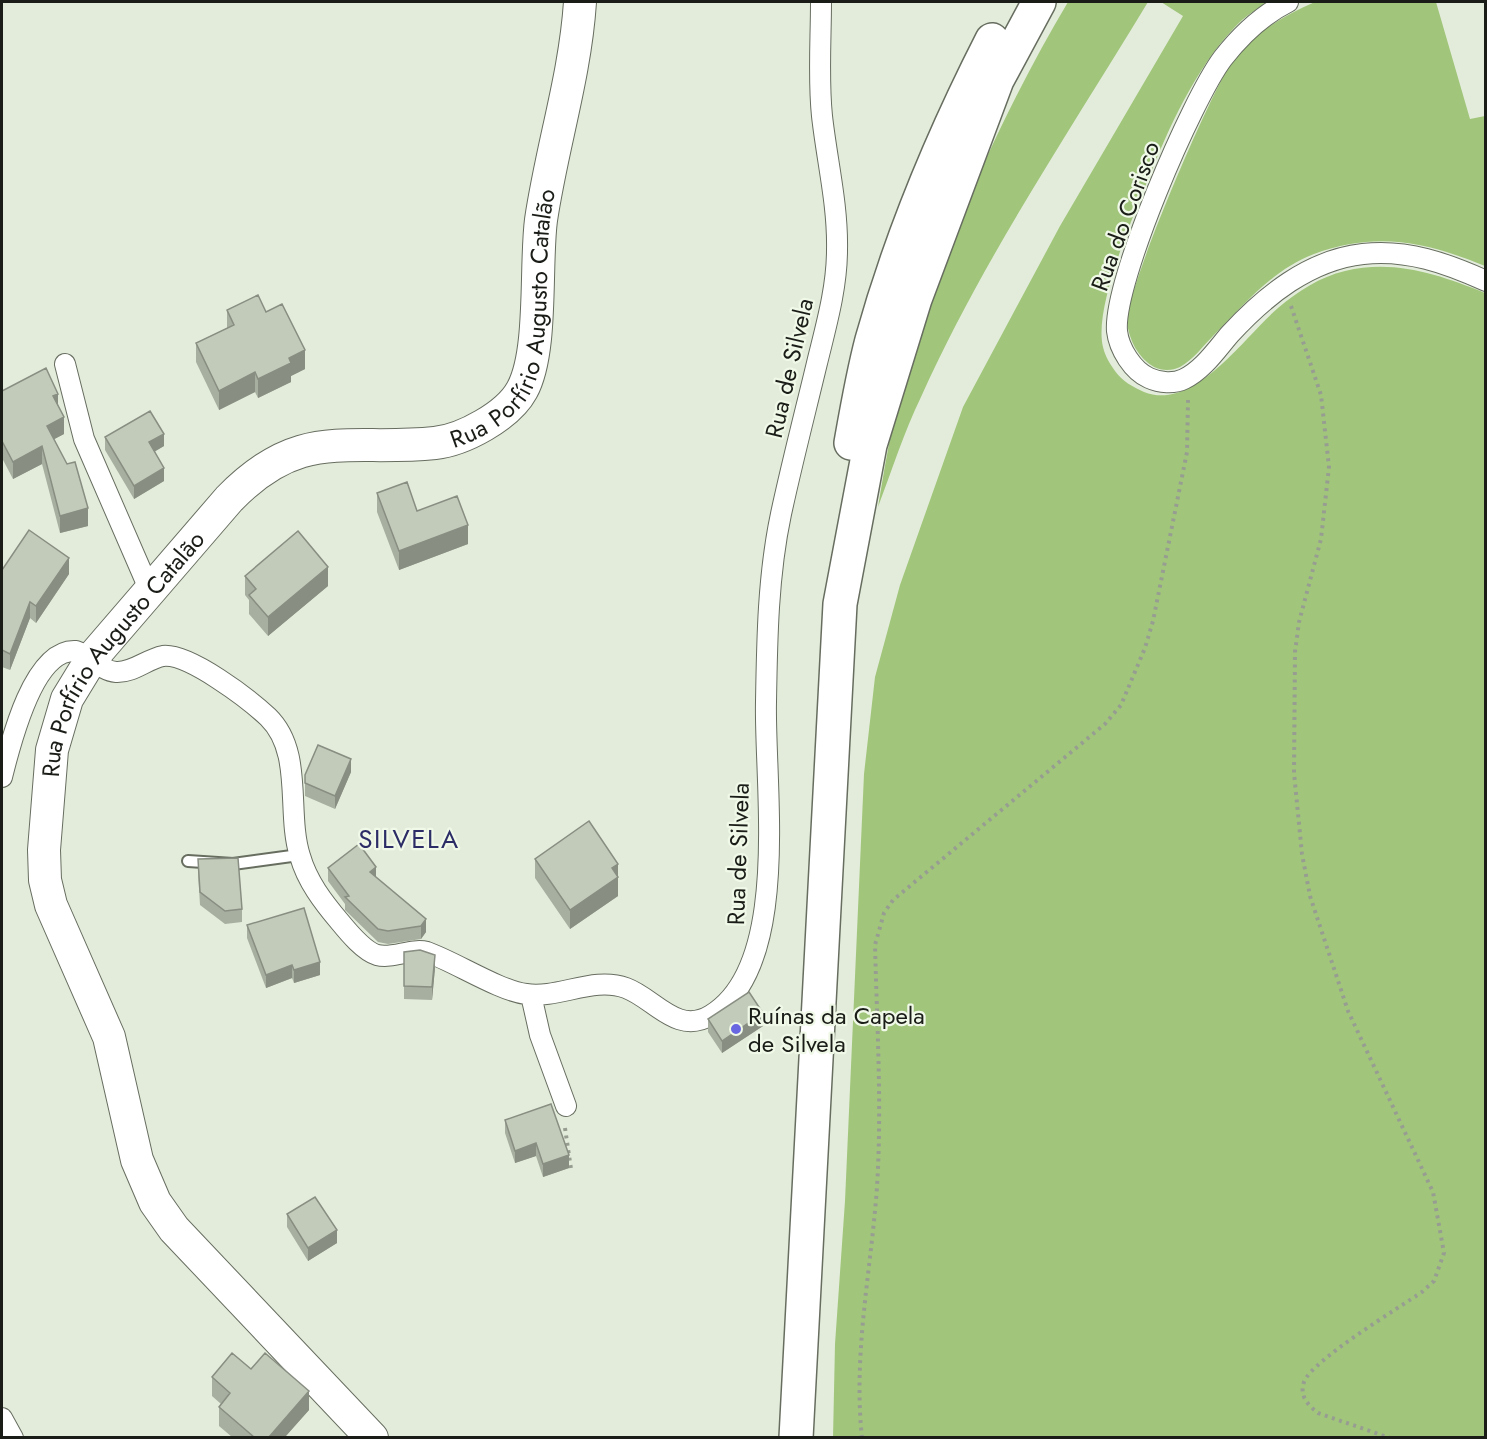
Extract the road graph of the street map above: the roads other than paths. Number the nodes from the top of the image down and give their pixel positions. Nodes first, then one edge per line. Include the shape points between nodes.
1 (579, 2) edge
2 (821, 2) edge
3 (1013, 2) edge
4 (1039, 2) edge
5 (1287, 2) edge
6 (1485, 280) edge
7 (65, 364) dead end
8 (150, 591) junction
9 (92, 658) junction
10 (2, 777) edge
11 (299, 855) junction
12 (188, 861) dead end
13 (531, 995) junction
14 (566, 1106) road end
15 (2, 1418) edge
16 (14, 1437) edge
17 (372, 1437) edge
18 (777, 1437) edge
19 (796, 1437) edge

1 - 8 main road, Rua Porfírio Augusto Catalão via 574,64 542,219 532,361 521,392 481,426 449,441 333,444 297,453 266,467 229,499
2 - 13 street, Rua de Silvela via 820,90 837,250 830,311 774,547 766,706 766,908 756,952 737,989 715,1011 699,1020 673,1017 635,992 616,985
3 - 18 highway via 943,143 894,271 872,341 821,601
4 - 19 highway via 997,80 915,299 870,445 840,604
5 - 6 street, Rua do Corisco via 1255,23 1238,40 1207,82 1150,211 1122,294 1117,332 1128,359 1147,378 1172,382 1184,379 1283,286 1298,275 1337,260 1383,252 1437,261
7 - 8 street via 84,440
8 - 9 main road, Rua Porfírio Augusto Catalão
9 - 10 street, Rua de Silvela via 68,650 56,655 44,668 23,709
9 - 11 street, Rua de Silvela via 116,672 162,657 177,658 227,686 268,717 288,748
9 - 17 main road, Rua Porfírio Augusto Catalão via 67,699 55,732 45,880 51,905 109,1037 137,1160 155,1202 174,1229
11 - 12 lane via 233,864
11 - 13 street, Rua de Silvela via 318,894 349,933 369,950 378,955 427,952
13 - 14 street via 540,1035
15 - 16 street

